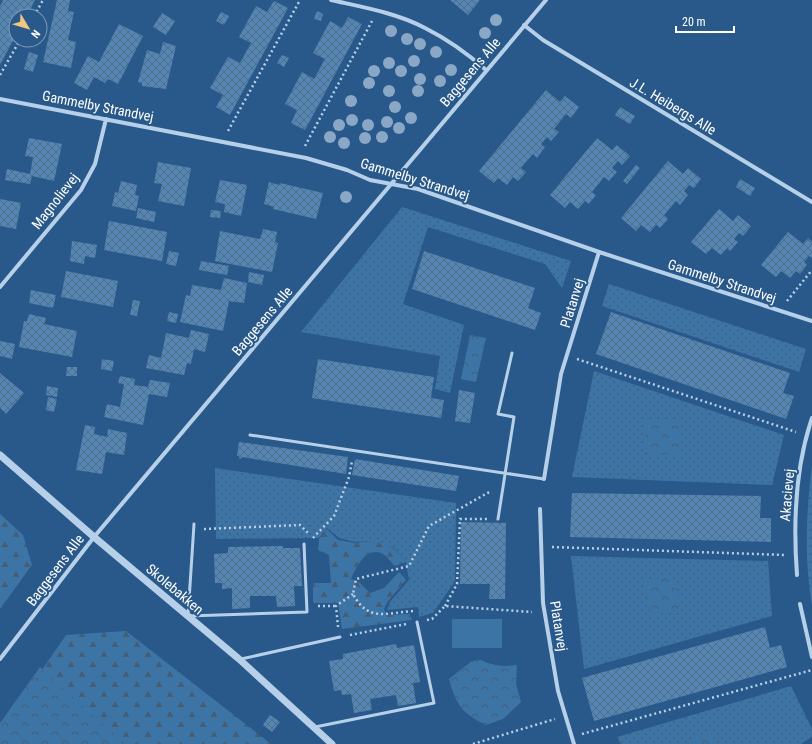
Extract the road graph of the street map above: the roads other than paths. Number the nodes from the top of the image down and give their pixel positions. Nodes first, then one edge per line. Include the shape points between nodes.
1 (331, 0) edge
2 (546, 0) edge
3 (524, 25) junction
4 (486, 70) junction
5 (0, 99) edge
6 (106, 118) junction
7 (392, 184) junction
8 (812, 202) edge
9 (599, 252) junction
10 (0, 287) edge
11 (812, 321) edge
12 (512, 352) dead end
13 (812, 418) edge
14 (250, 434) dead end
15 (0, 455) edge
16 (505, 473) junction
17 (544, 479) joint
18 (540, 510) dead end
19 (498, 519) road end
20 (194, 524) dead end
21 (94, 537) junction
22 (304, 544) road end
23 (797, 575) dead end
24 (800, 604) dead end
25 (188, 616) junction
26 (417, 622) road end
27 (340, 637) dead end
28 (812, 657) edge
29 (0, 659) edge
30 (239, 659) junction
31 (313, 727) junction
32 (332, 744) edge
33 (574, 744) edge

1 - 4 street via 378,10 425,27 472,57
2 - 3 street, Baggesens Alle
3 - 4 street, Baggesens Alle
3 - 8 street, J.L. Heibergs Alle via 543,40
4 - 7 street, Baggesens Alle
5 - 6 street, Gammelby Strandvej
6 - 7 street, Gammelby Strandvej via 299,157 348,170 370,180
6 - 10 street, Magnolievej via 95,164 81,190
7 - 9 street, Gammelby Strandvej via 418,189
7 - 21 street, Baggesens Alle
9 - 11 street, Gammelby Strandvej
9 - 17 street, Platanvej via 561,374
12 - 16 lane via 498,414 514,417
13 - 23 street, Akacievej via 806,435 796,496
14 - 16 lane
15 - 21 street, Skolebakken
16 - 17 lane
16 - 19 lane
18 - 33 street, Platanvej via 543,603 558,691
20 - 25 lane
21 - 25 street, Skolebakken
21 - 29 street, Baggesens Alle
22 - 25 lane via 307,612
24 - 28 street
25 - 30 street, Skolebakken
26 - 31 lane via 434,703
27 - 30 lane
30 - 31 street, Skolebakken
31 - 32 street, Skolebakken

